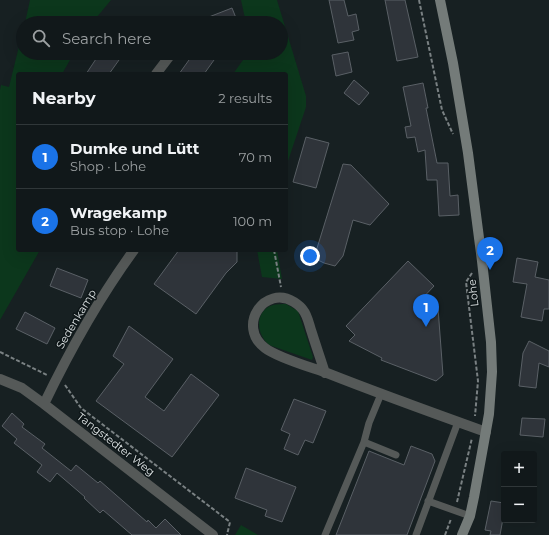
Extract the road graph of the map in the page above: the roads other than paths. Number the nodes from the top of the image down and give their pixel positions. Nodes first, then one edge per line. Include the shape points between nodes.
1 (440, 0) edge
2 (167, 60) edge
3 (158, 72) edge
4 (133, 252) edge
5 (325, 373) junction
6 (0, 379) edge
7 (381, 394) junction
8 (44, 404) junction
9 (458, 422) junction
10 (486, 432) junction
11 (364, 442) junction
12 (396, 455) dead end
13 (428, 501) junction
14 (470, 516) junction
15 (213, 535) edge
16 (326, 535) edge
17 (416, 535) edge
18 (462, 535) edge

1 - 10 main road, Lohe via 468,153 491,342 491,397
2 - 3 street
4 - 8 street, Sedenkamp via 68,355
5 - 5 street via 263,346 253,329 252,320 257,309 267,302 282,298 303,309
5 - 7 street
6 - 8 street, Tangstedter Weg via 22,388
7 - 9 street
7 - 11 lane
8 - 15 street, Tangstedter Weg
9 - 10 street
9 - 13 lane
10 - 14 main road, Lohe
11 - 12 lane
11 - 16 lane
13 - 14 lane
13 - 17 lane
14 - 18 main road, Lohe

